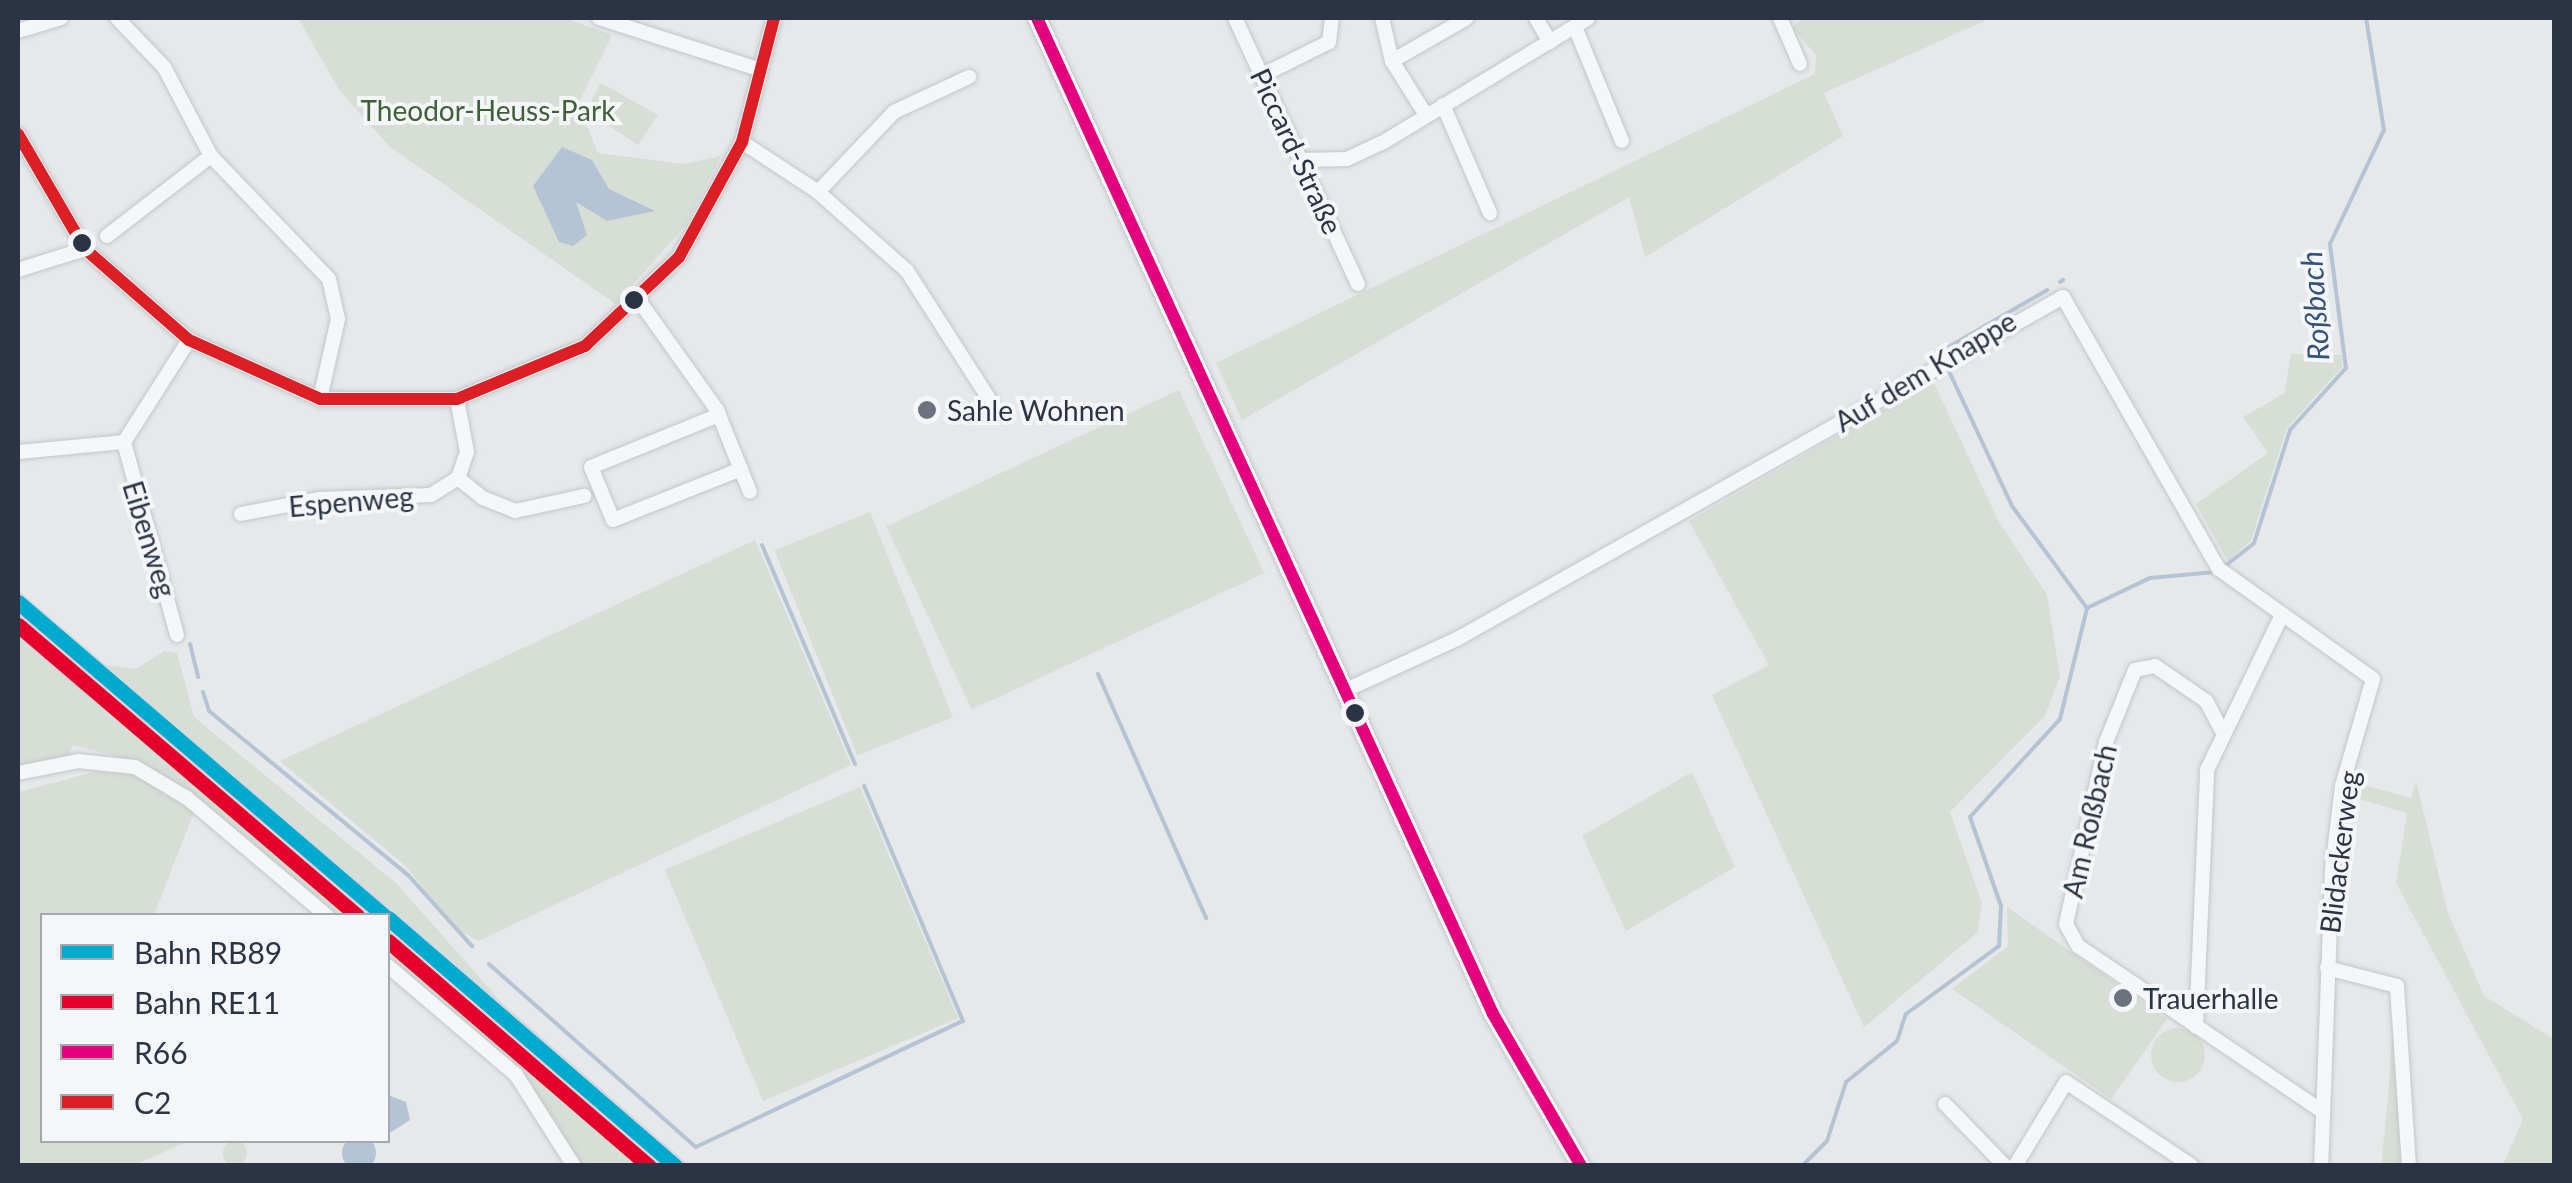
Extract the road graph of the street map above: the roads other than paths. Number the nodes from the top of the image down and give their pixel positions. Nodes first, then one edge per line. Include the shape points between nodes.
1 (61, 18) edge
2 (117, 18) edge
3 (598, 18) edge
4 (774, 18) edge
5 (1037, 18) edge
6 (1234, 18) edge
7 (1332, 18) edge
8 (1382, 18) edge
9 (1467, 18) edge
10 (1536, 18) edge
11 (1780, 18) edge
12 (617, 21) edge
13 (1581, 22) edge
14 (18, 31) edge
15 (1550, 42) junction
16 (1392, 61) junction
17 (1800, 64) dead end
18 (758, 69) junction
19 (1262, 76) junction
20 (969, 77) dead end
21 (1443, 105) junction
22 (1426, 115) junction
23 (18, 134) edge
24 (1622, 141) dead end
25 (742, 142) junction
26 (211, 156) junction
27 (1302, 160) junction
28 (818, 192) junction
29 (1490, 213) dead end
30 (107, 236) dead end
31 (85, 250) junction
32 (18, 270) edge
33 (1358, 284) dead end
34 (640, 302) junction
35 (189, 340) junction
36 (320, 399) junction
37 (457, 399) junction
38 (992, 402) dead end
39 (720, 415) junction
40 (124, 442) junction
41 (18, 452) edge
42 (741, 469) junction
43 (458, 478) junction
44 (750, 492) dead end
45 (584, 496) dead end
46 (241, 514) dead end
47 (2282, 615) junction
48 (177, 635) dead end
49 (2373, 680) joint
50 (1346, 690) junction
51 (2220, 729) junction
52 (18, 773) edge
53 (323, 913) edge
54 (390, 968) edge
55 (2328, 968) junction
56 (2196, 1027) junction
57 (1945, 1104) dead end
58 (2318, 1109) junction
59 (574, 1166) edge
60 (1581, 1166) edge
61 (2006, 1166) edge
62 (2015, 1166) edge
63 (2192, 1166) edge
64 (2320, 1166) edge
65 (2409, 1166) edge

1 - 14 street
2 - 26 street via 157,56
3 - 12 street
4 - 18 street
5 - 50 main road
6 - 19 street, Piccard-Straße
7 - 19 street via 1330,42
8 - 16 street
9 - 16 street
10 - 15 street
11 - 17 street
12 - 18 street
13 - 15 street
13 - 24 street
15 - 21 street
16 - 22 street
18 - 25 street
19 - 27 street, Piccard-Straße
20 - 28 street via 894,112
21 - 22 street
21 - 29 street
22 - 27 street via 1348,160
23 - 31 street
25 - 28 street
25 - 34 street via 694,237
26 - 30 street
26 - 36 street via 336,294
27 - 33 street, Piccard-Straße
28 - 38 street via 928,294
31 - 32 street
31 - 35 street
34 - 37 street via 568,356
34 - 39 street
35 - 36 street
35 - 40 street, Eibenweg
36 - 37 street
37 - 43 street via 467,452
39 - 42 street
39 - 42 street via 591,467 612,520
40 - 41 street, Eibenweg
40 - 48 street, Eibenweg
42 - 44 street
43 - 45 street via 515,511
43 - 46 street, Espenweg via 431,495 319,499
47 - 49 street, Auf dem Knappe
47 - 50 street, Auf dem Knappe via 2219,569 2076,308 2054,297 1457,640
47 - 51 street
49 - 55 street, Blidackerweg via 2342,786
50 - 60 main road via 1524,1077
51 - 56 street via 2198,836
51 - 56 street, Am Roßbach via 2218,713 2155,666 2135,670 2106,742 2066,924 2078,946
52 - 53 street via 78,761 135,767 187,798
54 - 59 street via 516,1075
55 - 58 street, Blidackerweg
55 - 65 street, Blidackerweg via 2397,986
56 - 58 street, Am Roßbach
57 - 61 street
58 - 64 street, Blidackerweg
62 - 63 street via 2054,1088 2074,1084

